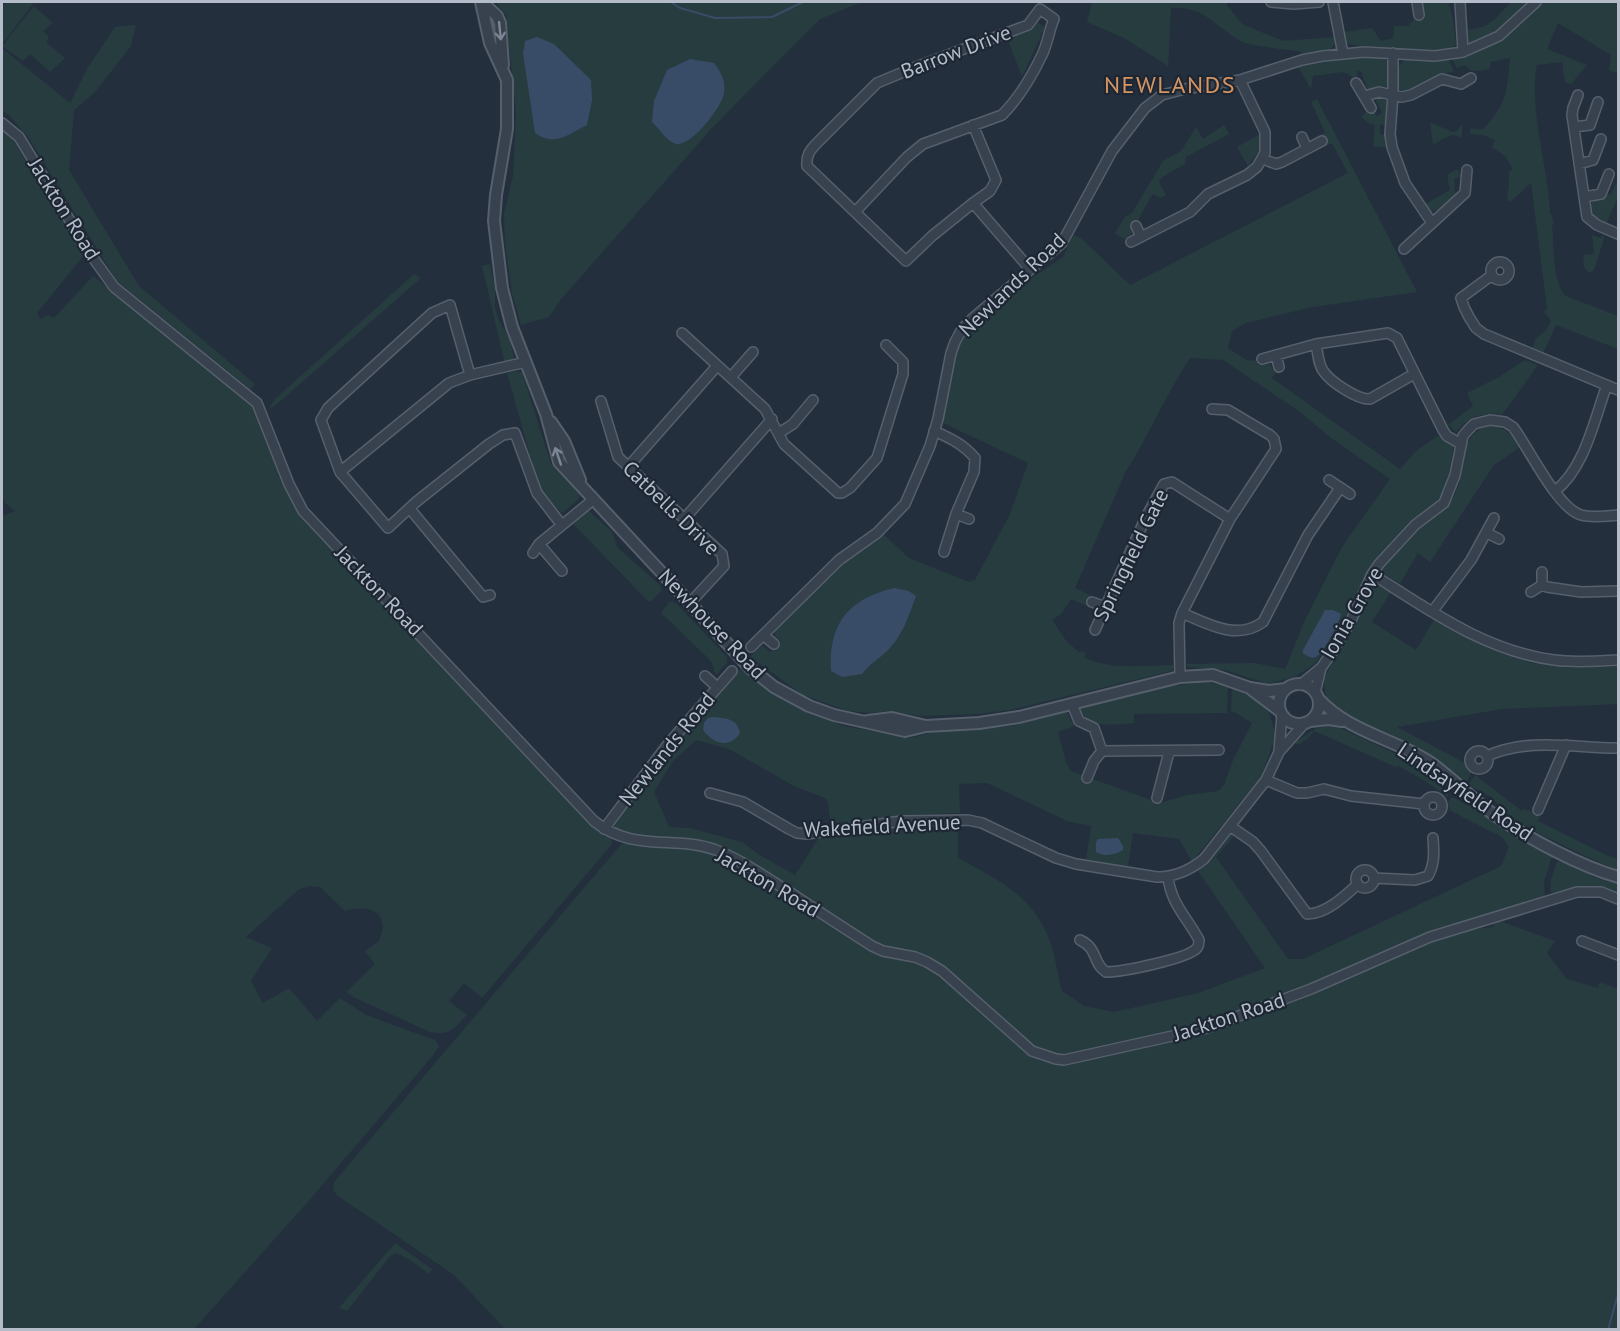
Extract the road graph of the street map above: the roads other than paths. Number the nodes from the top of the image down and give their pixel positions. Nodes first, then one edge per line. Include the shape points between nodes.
1 (481, 2) edge
2 (1271, 2) edge
3 (1318, 2) edge
4 (1333, 2) edge
5 (1417, 2) edge
6 (1460, 2) edge
7 (1536, 2) edge
8 (1419, 15) dead end
9 (1463, 52) junction
10 (1393, 53) junction
11 (1343, 54) junction
12 (1471, 78) dead end
13 (1240, 80) junction
14 (1356, 83) dead end
15 (1393, 95) junction
16 (1578, 95) dead end
17 (1365, 96) junction
18 (1598, 102) dead end
19 (1371, 108) dead end
20 (2, 123) edge
21 (973, 125) junction
22 (1574, 127) junction
23 (1302, 137) dead end
24 (1601, 139) dead end
25 (1322, 141) dead end
26 (1307, 149) junction
27 (1263, 159) junction
28 (1580, 164) junction
29 (1467, 170) dead end
30 (1609, 174) dead end
31 (1584, 198) junction
32 (973, 203) junction
33 (855, 212) junction
34 (1432, 223) junction
35 (1136, 226) dead end
36 (1618, 234) edge
37 (1141, 237) junction
38 (1131, 243) dead end
39 (1404, 249) dead end
40 (1030, 269) junction
41 (1492, 275) dead end
42 (682, 333) dead end
43 (1316, 344) junction
44 (886, 345) dead end
45 (753, 352) dead end
46 (1276, 355) junction
47 (1262, 359) dead end
48 (526, 362) junction
49 (717, 366) junction
50 (1279, 367) dead end
51 (1414, 374) junction
52 (470, 375) junction
53 (731, 377) junction
54 (1607, 385) junction
55 (1618, 390) edge
56 (813, 400) dead end
57 (601, 401) dead end
58 (1212, 409) dead end
59 (772, 419) junction
60 (934, 431) junction
61 (779, 433) junction
62 (1461, 444) junction
63 (628, 466) junction
64 (340, 472) junction
65 (1329, 480) dead end
66 (1340, 488) junction
67 (1555, 492) junction
68 (1350, 494) dead end
69 (594, 499) junction
70 (410, 509) junction
71 (956, 514) junction
72 (1618, 515) edge
73 (1494, 518) dead end
74 (684, 519) junction
75 (969, 519) dead end
76 (1230, 519) junction
77 (561, 524) junction
78 (1487, 533) junction
79 (1499, 539) dead end
80 (539, 544) junction
81 (944, 552) dead end
82 (533, 554) dead end
83 (562, 571) dead end
84 (1542, 572) dead end
85 (1372, 574) junction
86 (1542, 585) junction
87 (1618, 591) edge
88 (1531, 592) dead end
89 (490, 595) dead end
90 (1092, 602) dead end
91 (689, 604) junction
92 (1105, 607) junction
93 (1432, 612) junction
94 (1182, 613) junction
95 (1095, 630) dead end
96 (763, 635) junction
97 (774, 644) dead end
98 (751, 647) dead end
99 (1618, 660) edge
100 (1321, 668) junction
101 (732, 671) dead end
102 (705, 676) dead end
103 (1180, 677) junction
104 (1300, 685) junction
105 (717, 687) junction
106 (1250, 688) junction
107 (1286, 689) junction
108 (1316, 695) junction
109 (1072, 704) junction
110 (1281, 713) junction
111 (1307, 722) junction
112 (1345, 722) junction
113 (1566, 745) junction
114 (1618, 748) edge
115 (1204, 750) junction
116 (1219, 750) dead end
117 (1102, 751) junction
118 (1169, 752) junction
119 (1279, 752) junction
120 (1487, 756) dead end
121 (1204, 761) dead end
122 (1087, 778) dead end
123 (1266, 780) junction
124 (710, 793) dead end
125 (1157, 798) dead end
126 (1424, 804) dead end
127 (1538, 810) dead end
128 (1230, 826) junction
129 (604, 829) junction
130 (1433, 838) dead end
131 (1434, 855) junction
132 (1446, 855) dead end
133 (1168, 877) junction
134 (1618, 877) edge
135 (1618, 898) edge
136 (1601, 935) dead end
137 (1080, 940) dead end
138 (1102, 941) dead end
139 (1582, 941) dead end
140 (1597, 947) junction
141 (1092, 948) junction
142 (1618, 955) edge

1 - 48 street, Newhouse Road via 490,43 507,80 507,129 494,221 507,309
2 - 3 street
4 - 11 street
5 - 8 street
6 - 9 street
7 - 9 street, Newlands Road via 1499,36
9 - 10 street, Newlands Road via 1435,56
10 - 11 street, Newlands Road
10 - 15 street
11 - 13 street, Newlands Road via 1302,60
12 - 15 street via 1464,84 1442,79 1412,95
13 - 27 street via 1265,132
13 - 40 street, Newlands Road via 1167,93 1145,108 1112,151 1062,243
14 - 17 street
15 - 17 street via 1379,92
15 - 34 street via 1390,134 1395,159 1405,183
16 - 22 street via 1573,108
17 - 19 street
18 - 22 street via 1590,124
20 - 129 street, Jackton Road via 19,137 114,287 257,403 303,511
21 - 32 street via 996,180 990,191
21 - 33 street, Barrow Drive via 923,144
21 - 33 street, Barrow Drive via 1002,115 1042,55 1054,19 1040,9 1028,25 877,84 809,152 807,166
22 - 28 street
23 - 26 street
24 - 28 street via 1593,160
25 - 26 street
26 - 27 street via 1276,164
27 - 37 street via 1247,175 1204,197 1191,212
28 - 31 street
29 - 34 street via 1465,193
30 - 31 street via 1601,194
31 - 36 street via 1591,222
32 - 33 street, Barrow Drive via 906,261
32 - 40 street
34 - 39 street
35 - 37 street
37 - 38 street
40 - 60 street, Newlands Road via 962,329 951,353
41 - 54 street via 1461,297 1476,328
42 - 49 street
43 - 46 street
43 - 51 street via 1393,334
43 - 51 street via 1323,371 1363,399 1370,399
44 - 61 street via 903,362 903,374 877,458 850,488 838,493 784,444
45 - 53 street
46 - 47 street
46 - 50 street
48 - 52 street
48 - 69 street, Newhouse Road via 559,462
49 - 53 street
49 - 63 street
51 - 62 street via 1447,436
52 - 64 street via 449,383
52 - 64 street via 450,305 432,314 328,408 321,420
53 - 59 street
54 - 55 street
54 - 67 street via 1577,469
56 - 61 street via 793,424
57 - 63 street, Catbells Drive via 618,457
58 - 76 street via 1232,412 1270,435 1277,444
59 - 61 street
59 - 74 street
60 - 71 street via 952,439 975,458 974,472
60 - 96 street, Newlands Road via 905,504 877,533 839,560
62 - 67 street, Ionia Grove via 1474,424 1505,422 1520,436
62 - 85 street, Ionia Grove via 1444,504 1415,525
63 - 74 street, Catbells Drive
64 - 70 street via 388,528
65 - 66 street
66 - 68 street
66 - 94 street via 1308,535 1263,622 1250,630 1234,631
67 - 72 street, Ionia Grove via 1563,503 1583,515
69 - 77 street
69 - 91 street, Newhouse Road
70 - 77 street via 489,444 515,433 537,493
70 - 89 street via 483,597
71 - 75 street
71 - 81 street
73 - 78 street
74 - 91 street, Catbells Drive via 722,554 724,562
76 - 92 street, Springfield Gate via 1172,482 1166,482
76 - 94 street
77 - 80 street
78 - 79 street
78 - 93 street via 1472,560
80 - 82 street
80 - 83 street
84 - 86 street
85 - 93 street
85 - 100 street, Ionia Grove via 1350,623
86 - 87 street via 1559,590
86 - 88 street
90 - 92 street
91 - 109 street, Newhouse Road via 740,659 774,687 834,715 905,731 1019,717
92 - 95 street, Springfield Gate
93 - 99 street via 1481,640 1529,656 1555,661
94 - 103 street
96 - 97 street
96 - 98 street, Newlands Road
100 - 104 street, Ionia Grove
100 - 108 street, Ionia Grove
101 - 105 street, Newlands Road
102 - 105 street
103 - 106 street, Newhouse Road via 1213,675
103 - 109 street, Newhouse Road
104 - 107 street
104 - 108 street
105 - 129 street, Newlands Road
106 - 107 street, Newhouse Road
106 - 110 street, Newhouse Road
107 - 110 street via 1281,696
108 - 111 street via 1317,713
108 - 112 street, Lindsayfield Road
109 - 117 street via 1079,721 1094,728
110 - 111 street via 1291,723
110 - 119 street, Wakefield Avenue
111 - 112 street, Lindsayfield Road
111 - 119 street, Wakefield Avenue
112 - 134 street, Lindsayfield Road via 1428,761 1496,816 1532,837
113 - 114 street
113 - 120 street via 1509,748
113 - 127 street
115 - 116 street
115 - 118 street
115 - 121 street
117 - 118 street
117 - 122 street
118 - 125 street
119 - 123 street, Wakefield Avenue
123 - 126 street via 1297,793 1324,789
123 - 128 street, Wakefield Avenue
124 - 133 street, Wakefield Avenue via 753,807 797,833 902,822 968,820 1076,864
128 - 131 street via 1261,851 1307,914 1337,902 1358,884 1368,887 1374,879 1423,878 1431,871
128 - 133 street, Wakefield Avenue via 1204,859 1191,869
129 - 135 street, Jackton Road via 621,838 715,850 741,862 872,946 915,957 942,971 1032,1051 1056,1059 1204,1029 1430,938 1577,892 1601,892
130 - 131 street
131 - 132 street
133 - 141 street via 1174,901 1199,940 1197,948 1178,958 1111,972 1103,971
136 - 140 street
137 - 141 street
138 - 141 street
139 - 140 street
140 - 142 street

